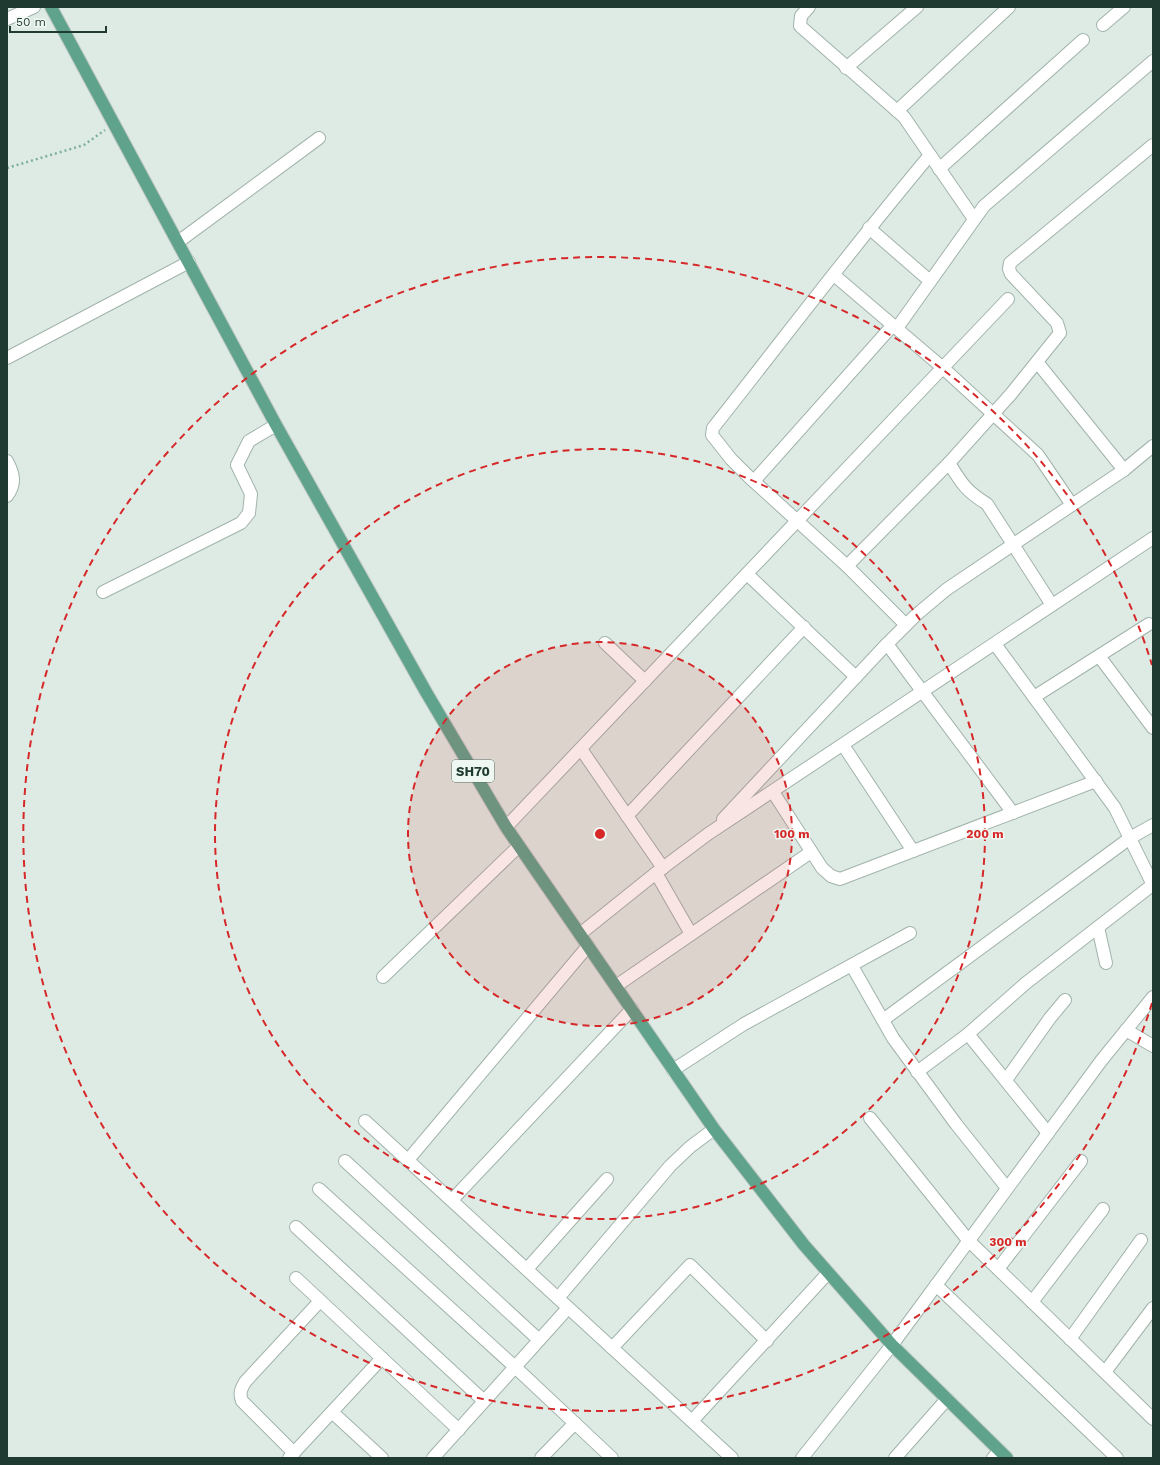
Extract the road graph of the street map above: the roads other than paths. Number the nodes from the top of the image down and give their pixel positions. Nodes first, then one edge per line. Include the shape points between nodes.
1 (34, 7) edge
2 (51, 7) edge
3 (809, 7) edge
4 (917, 7) edge
5 (1009, 7) edge
6 (1124, 7) edge
7 (7, 19) edge
8 (1103, 25) dead end
9 (1083, 40) dead end
10 (1153, 61) edge
11 (846, 68) junction
12 (897, 111) junction
13 (318, 138) dead end
14 (1153, 145) edge
15 (930, 155) junction
16 (940, 169) junction
17 (974, 219) junction
18 (869, 228) junction
19 (178, 242) junction
20 (189, 262) junction
21 (834, 275) junction
22 (930, 281) junction
23 (1008, 300) dead end
24 (895, 326) junction
25 (7, 358) edge
26 (1037, 362) junction
27 (943, 368) junction
28 (994, 413) junction
29 (276, 425) junction
30 (1153, 446) edge
31 (7, 461) edge
32 (949, 463) junction
33 (1124, 470) junction
34 (754, 481) junction
35 (7, 496) edge
36 (1072, 505) junction
37 (797, 521) junction
38 (1153, 538) edge
39 (1012, 545) junction
40 (847, 566) junction
41 (747, 574) junction
42 (102, 592) dead end
43 (1052, 605) junction
44 (1149, 624) dead end
45 (906, 625) junction
46 (804, 627) junction
47 (605, 643) dead end
48 (887, 644) junction
49 (994, 644) junction
50 (1099, 656) junction
51 (856, 677) junction
52 (645, 681) junction
53 (923, 692) junction
54 (1034, 697) junction
55 (1153, 728) edge
56 (842, 745) junction
57 (581, 749) junction
58 (1096, 781) junction
59 (772, 792) junction
60 (1013, 813) junction
61 (627, 816) junction
62 (1153, 825) edge
63 (506, 827) junction
64 (708, 834) junction
65 (1130, 838) junction
66 (519, 846) junction
67 (913, 851) junction
68 (811, 852) junction
69 (659, 871) junction
70 (1098, 927) junction
71 (910, 933) dead end
72 (580, 934) junction
73 (691, 934) junction
74 (588, 946) junction
75 (1106, 963) dead end
76 (852, 966) junction
77 (383, 978) dead end
78 (616, 986) junction
79 (1153, 997) edge
80 (1065, 1000) dead end
81 (632, 1009) junction
82 (883, 1020) junction
83 (1126, 1030) junction
84 (968, 1034) junction
85 (1153, 1046) edge
86 (673, 1070) junction
87 (917, 1072) junction
88 (1006, 1080) junction
89 (870, 1118) dead end
90 (365, 1121) dead end
91 (714, 1129) junction
92 (1048, 1132) junction
93 (408, 1160) junction
94 (345, 1161) dead end
95 (1081, 1161) dead end
96 (607, 1179) dead end
97 (1007, 1188) junction
98 (319, 1189) dead end
99 (452, 1200) junction
100 (1104, 1208) dead end
101 (296, 1227) dead end
102 (968, 1240) junction
103 (1141, 1240) dead end
104 (527, 1269) junction
105 (998, 1269) junction
106 (828, 1273) junction
107 (296, 1278) dead end
108 (936, 1285) junction
109 (558, 1298) junction
110 (320, 1301) junction
111 (1032, 1302) junction
112 (568, 1308) junction
113 (1153, 1308) edge
114 (1070, 1339) junction
115 (539, 1340) junction
116 (767, 1341) junction
117 (892, 1345) junction
118 (612, 1348) junction
119 (382, 1358) junction
120 (515, 1367) junction
121 (1105, 1372) junction
122 (947, 1399) junction
123 (484, 1401) junction
124 (332, 1412) junction
125 (1151, 1412) edge
126 (692, 1421) junction
127 (575, 1423) junction
128 (458, 1430) junction
129 (292, 1455) edge
130 (1000, 1456) edge
131 (382, 1458) edge
132 (433, 1458) edge
133 (541, 1458) edge
134 (612, 1458) edge
135 (732, 1458) edge
136 (802, 1458) edge
137 (895, 1458) edge
138 (1117, 1458) edge

1 - 7 street
2 - 19 main road, SH70
3 - 11 street via 801,16 800,26
4 - 11 street
5 - 12 street
6 - 8 street
9 - 16 street
10 - 17 street via 984,206
11 - 12 street
12 - 15 street
13 - 19 street
14 - 26 street via 1010,264 1011,274 1059,328 1058,338
15 - 16 street
15 - 18 street
16 - 17 street
17 - 22 street
18 - 21 street
18 - 22 street
19 - 20 main road, SH70
20 - 25 street
20 - 29 main road, SH70
21 - 24 street
21 - 34 street via 713,428 712,435 716,442
22 - 24 street
23 - 27 street
24 - 27 street
24 - 34 street
26 - 28 street
26 - 33 street
27 - 28 street
27 - 37 street
28 - 32 street
28 - 36 street via 1038,455
29 - 42 street via 249,441 237,465 251,494 249,513 241,523
29 - 63 main road, SH70 via 426,692
30 - 33 street
31 - 35 street via 14,481 13,488
32 - 39 street via 970,494 986,504
32 - 40 street
33 - 36 street
34 - 37 street
36 - 39 street
37 - 40 street
37 - 41 street
38 - 43 street
39 - 43 street
39 - 45 street via 947,589
40 - 45 street
41 - 46 street
41 - 52 street
43 - 49 street
44 - 50 street
45 - 48 street
46 - 51 street
46 - 61 street
47 - 52 street
48 - 51 street
48 - 53 street
49 - 53 street
49 - 54 street
50 - 54 street
50 - 55 street
51 - 64 street
52 - 57 street
53 - 56 street
53 - 60 street
54 - 58 street
56 - 59 street
56 - 67 street
57 - 61 street
57 - 63 street
58 - 60 street
58 - 65 street via 1115,808
59 - 64 street
59 - 68 street
60 - 67 street
61 - 69 street
62 - 65 street
63 - 66 main road, SH70
64 - 69 street
65 - 70 street via 1151,881 1151,886
65 - 82 street
66 - 72 main road, SH70
66 - 77 street
67 - 68 street via 840,879 831,876
68 - 73 street
69 - 72 street
69 - 73 street
70 - 75 street
70 - 84 street via 1026,983
71 - 76 street
72 - 74 main road, SH70
73 - 78 street
74 - 78 main road, SH70
74 - 93 street
76 - 82 street
76 - 86 street via 744,1024
78 - 81 main road, SH70
79 - 83 street
80 - 88 street
81 - 86 main road, SH70
81 - 99 street
82 - 87 street
83 - 85 street
83 - 92 street
84 - 87 street
84 - 88 street
86 - 91 main road, SH70
87 - 97 street
88 - 92 street
89 - 102 street
90 - 93 street
91 - 106 main road, SH70
91 - 109 street via 670,1166
92 - 97 street
93 - 99 street
94 - 115 street
95 - 105 street
96 - 104 street
97 - 102 street
98 - 120 street
99 - 104 street
100 - 111 street
101 - 123 street
102 - 105 street
102 - 108 street
103 - 114 street
104 - 109 street
105 - 111 street
106 - 116 street
106 - 117 main road, SH70
107 - 110 street
108 - 117 street
108 - 138 street
109 - 112 street
110 - 119 street
110 - 129 street via 241,1389 242,1401
111 - 114 street
112 - 115 street
112 - 118 street
113 - 121 street
114 - 121 street
115 - 120 street
116 - 118 street via 690,1265
116 - 126 street
117 - 122 main road, SH70
117 - 136 street
118 - 126 street
119 - 124 street
119 - 128 street
120 - 123 street
120 - 127 street
121 - 125 street
122 - 130 main road, SH70
122 - 137 street
123 - 128 street
124 - 129 street
124 - 131 street
126 - 135 street
127 - 133 street
127 - 134 street
128 - 132 street

